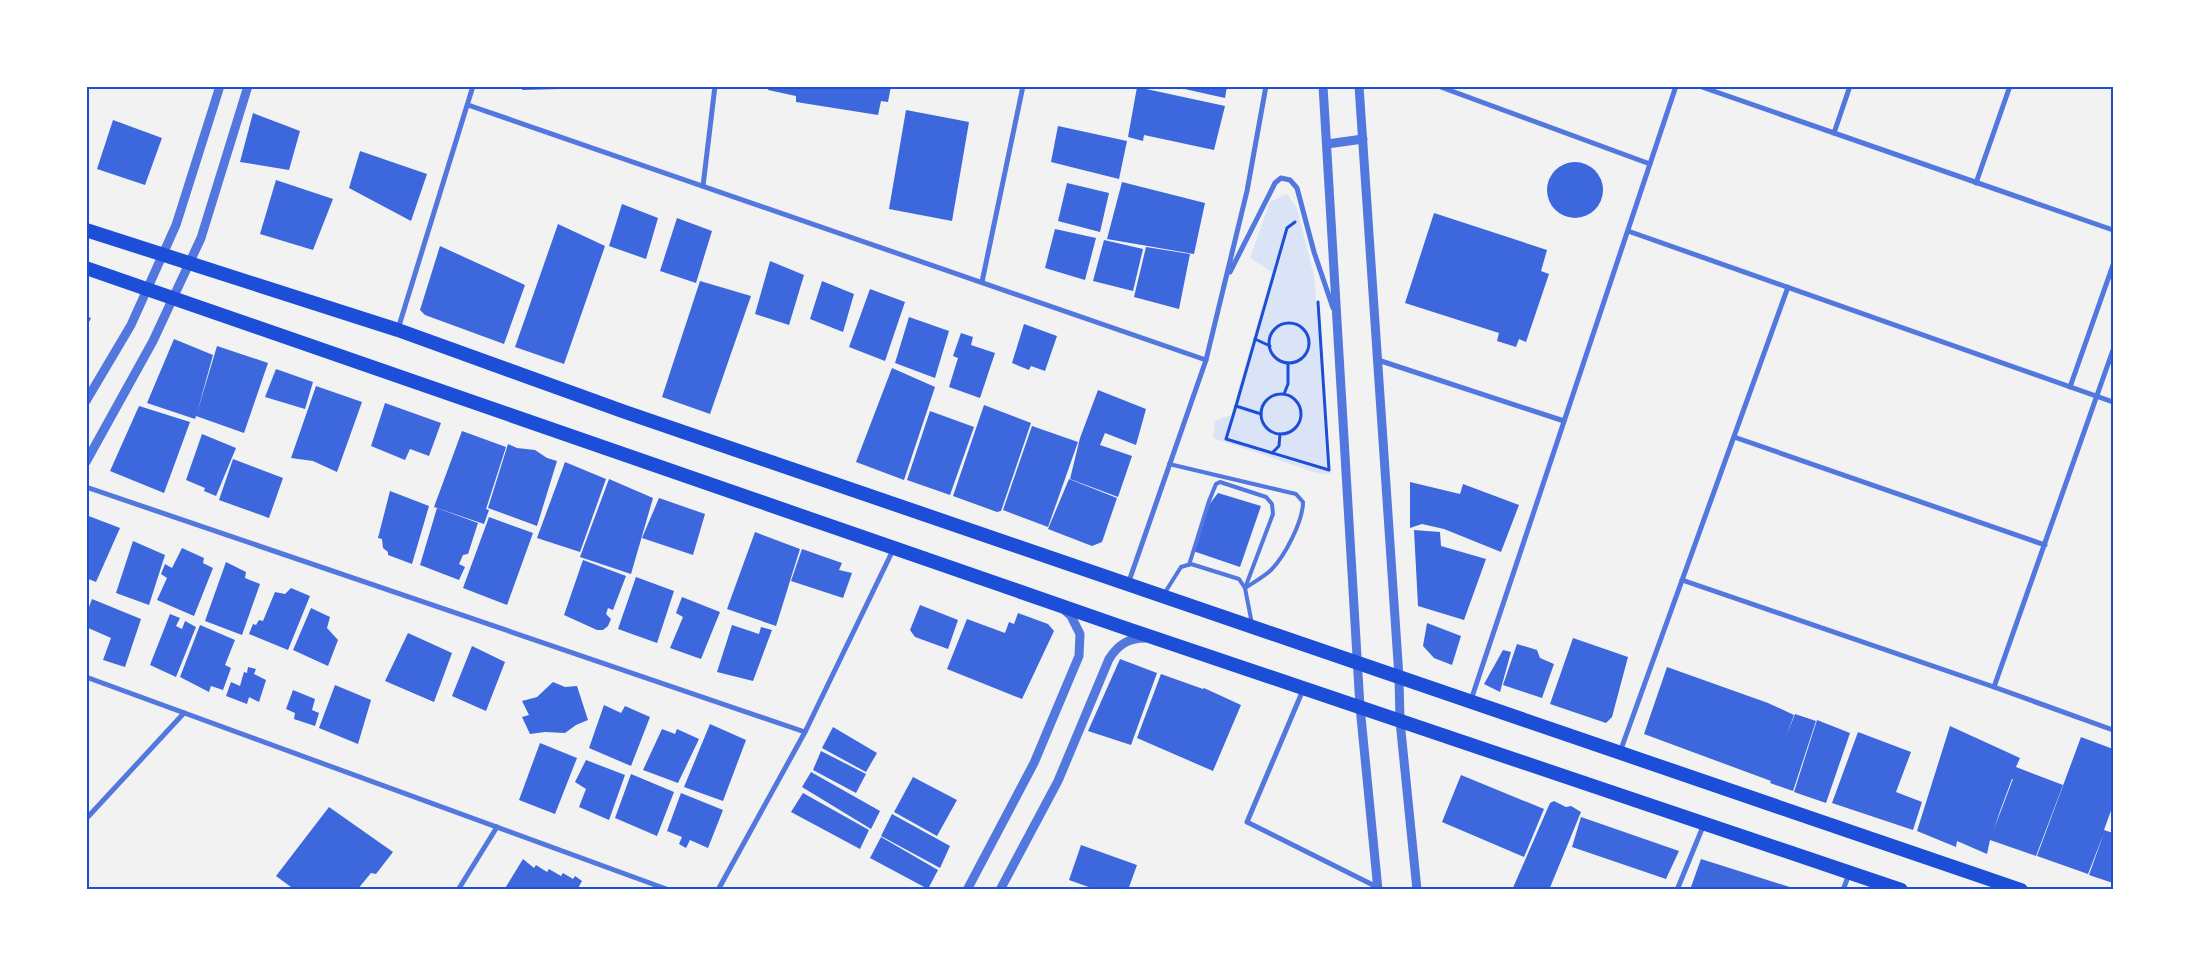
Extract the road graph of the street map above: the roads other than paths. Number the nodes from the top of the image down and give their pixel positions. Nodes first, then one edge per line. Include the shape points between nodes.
1 (220, 86) edge
2 (248, 86) edge
3 (473, 86) edge
4 (715, 86) edge
5 (1024, 86) edge
6 (1266, 86) edge
7 (1323, 86) edge
8 (1359, 86) edge
9 (1438, 86) edge
10 (1676, 86) edge
11 (1699, 86) edge
12 (1850, 86) edge
13 (2010, 86) edge
14 (468, 105) junction
15 (1834, 133) junction
16 (1363, 139) junction
17 (1327, 144) junction
18 (1650, 164) junction
19 (1976, 183) junction
20 (702, 186) junction
21 (86, 230) edge
22 (2113, 230) edge
23 (1628, 231) junction
24 (163, 255) junction
25 (190, 263) junction
26 (2113, 264) edge
27 (86, 268) edge
28 (982, 282) junction
29 (1225, 282) junction
30 (1788, 287) junction
31 (147, 289) junction
32 (174, 297) junction
33 (1338, 322) junction
34 (398, 330) junction
35 (2113, 350) edge
36 (1206, 360) junction
37 (1378, 360) junction
38 (2070, 387) junction
39 (2097, 396) junction
40 (86, 401) edge
41 (2113, 402) edge
42 (1564, 421) junction
43 (1734, 437) junction
44 (86, 462) edge
45 (1169, 464) junction
46 (86, 487) edge
47 (2045, 545) junction
48 (894, 547) junction
49 (1189, 565) junction
50 (1682, 580) junction
51 (1128, 584) junction
52 (1245, 588) junction
53 (1163, 596) junction
54 (1053, 603) junction
55 (1252, 626) junction
56 (1153, 637) junction
57 (1358, 663) junction
58 (86, 677) edge
59 (1399, 677) junction
60 (1304, 688) junction
61 (1994, 688) junction
62 (1470, 701) junction
63 (1360, 707) junction
64 (184, 713) junction
65 (1400, 721) junction
66 (2113, 730) edge
67 (805, 732) junction
68 (1620, 752) junction
69 (86, 819) edge
70 (1704, 823) junction
71 (497, 827) junction
72 (1850, 872) junction
73 (1002, 889) edge
74 (1378, 889) edge
75 (458, 890) edge
76 (669, 890) edge
77 (718, 890) edge
78 (966, 890) edge
79 (1417, 890) edge
80 (1677, 890) edge
81 (1844, 890) edge
82 (1901, 890) edge
83 (2021, 890) edge

1 - 24 street via 176,225
2 - 25 street via 201,238
3 - 14 street
4 - 20 street
5 - 28 street
6 - 29 street via 1247,191
7 - 17 street
8 - 16 street
9 - 18 street
10 - 18 street
11 - 15 street
12 - 15 street
13 - 19 street
14 - 20 street
14 - 34 street
15 - 19 street
16 - 17 street
16 - 37 street
17 - 33 street
18 - 23 street
19 - 22 street
20 - 28 street
21 - 24 highway
23 - 30 street
23 - 42 street
24 - 25 highway
24 - 31 street
25 - 32 street
25 - 34 highway
26 - 38 street
27 - 31 highway
28 - 36 street
29 - 33 street via 1275,183 1281,178 1290,180 1297,188
29 - 36 street
30 - 38 street
30 - 43 street
31 - 32 highway
31 - 40 street via 131,325
32 - 44 street
32 - 48 highway
33 - 57 street
34 - 51 highway via 625,412
35 - 39 street
36 - 45 street
37 - 42 street
37 - 59 street
38 - 39 street
39 - 41 street
39 - 47 street
42 - 62 street
43 - 47 street
43 - 50 street
45 - 51 street
45 - 52 lane via 1296,494 1303,502 1303,512 1283,555 1271,570
46 - 67 street
47 - 61 street
48 - 54 highway
48 - 67 street
49 - 52 lane via 1240,579
49 - 52 lane via 1216,484 1220,482 1266,497 1272,504 1273,514
49 - 53 lane via 1181,567
50 - 61 street
50 - 68 street
51 - 53 highway
52 - 55 lane
53 - 55 highway
54 - 56 highway
54 - 78 street via 1071,616 1076,624 1080,634 1079,656 1034,764
55 - 57 highway
56 - 60 highway
56 - 73 street via 1123,643 1110,659 1058,781
57 - 59 highway
57 - 63 street
58 - 64 street
59 - 62 highway
59 - 65 street
60 - 63 highway
60 - 74 street via 1246,822
61 - 66 street
62 - 68 highway
63 - 65 highway
63 - 74 street
64 - 69 street
64 - 71 street
65 - 70 highway
65 - 79 street
67 - 77 street
68 - 83 highway
70 - 72 highway
70 - 80 street
71 - 75 street
71 - 76 street
72 - 81 street
72 - 82 highway

